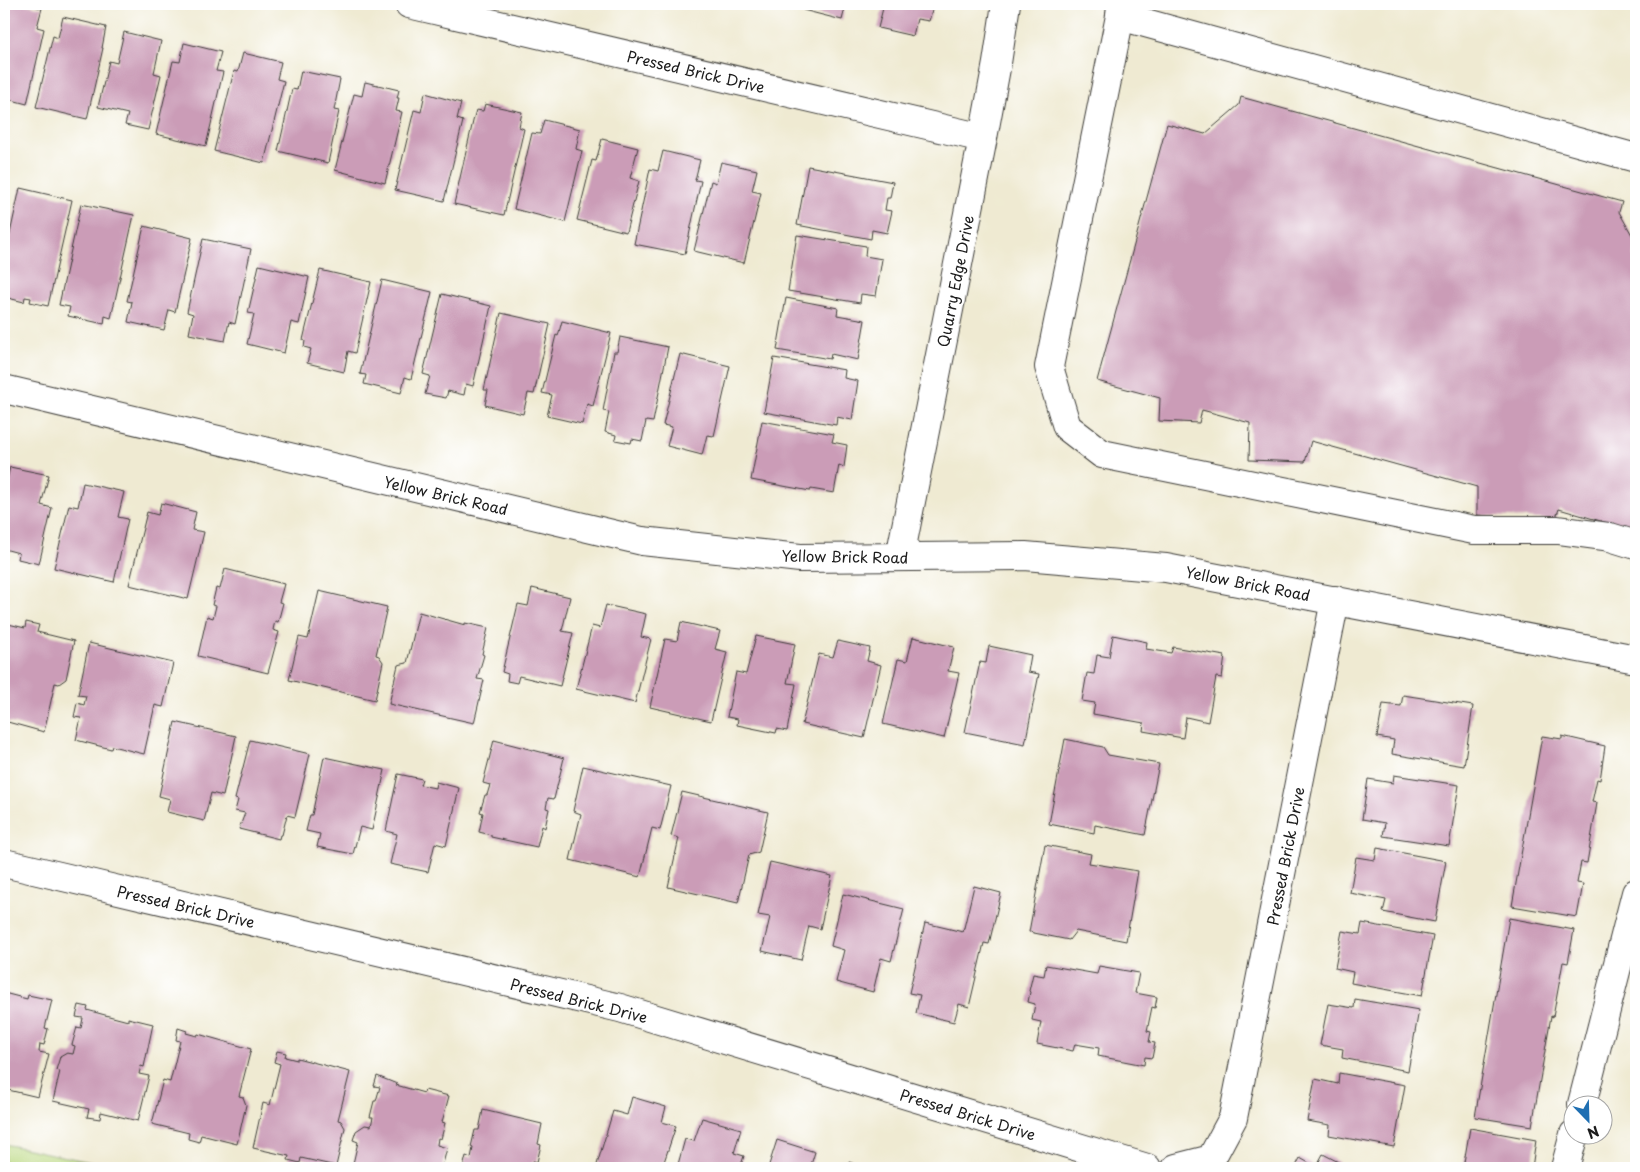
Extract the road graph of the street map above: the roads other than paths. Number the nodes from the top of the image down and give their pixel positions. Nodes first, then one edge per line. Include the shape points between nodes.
1 (409, 4) edge
2 (1006, 4) edge
3 (1120, 10) edge
4 (983, 138) junction
5 (1636, 158) edge
6 (4, 390) edge
7 (1636, 545) edge
8 (900, 557) junction
9 (1335, 600) junction
10 (1636, 659) edge
11 (4, 863) edge
12 (1636, 893) edge
13 (1585, 1094) edge
14 (1571, 1144) edge
15 (1147, 1168) edge
16 (1176, 1168) edge
17 (1565, 1168) edge

1 - 4 street, Pressed Brick Drive
2 - 4 street, Quarry Edge Drive
3 - 5 street
3 - 7 street via 1048,367 1067,427 1102,454 1474,530 1558,530 1610,537
4 - 8 street, Quarry Edge Drive
6 - 8 street, Yellow Brick Road via 642,541 800,558
8 - 9 street, Yellow Brick Road via 1024,556 1166,568
9 - 10 street, Yellow Brick Road
9 - 16 street, Pressed Brick Drive via 1233,1118 1211,1159
11 - 15 street, Pressed Brick Drive via 620,1008
12 - 13 street
14 - 17 street

